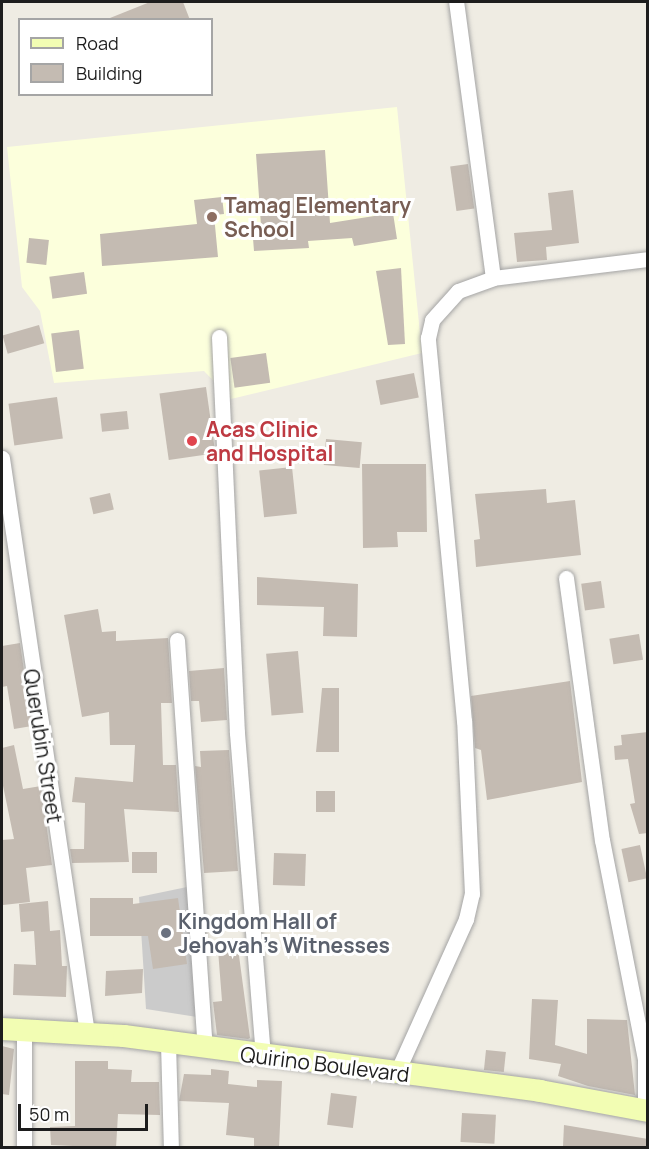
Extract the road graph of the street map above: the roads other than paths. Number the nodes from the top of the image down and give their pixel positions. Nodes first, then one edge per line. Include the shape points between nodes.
1 (456, 2) edge
2 (648, 260) edge
3 (493, 278) junction
4 (219, 337) dead end
5 (2, 458) edge
6 (566, 578) dead end
7 (177, 640) dead end
8 (2, 1029) edge
9 (24, 1030) junction
10 (87, 1033) junction
11 (168, 1043) junction
12 (205, 1048) junction
13 (263, 1057) junction
14 (398, 1072) junction
15 (646, 1110) edge
16 (24, 1148) edge
17 (171, 1148) edge

1 - 3 street
2 - 3 street
3 - 14 street via 458,291 432,320 428,338 464,721 472,894 466,920
4 - 13 street via 237,733
5 - 10 street, Querubin Street
6 - 15 street via 602,840 645,1059
7 - 12 street
8 - 9 main road, Quirino Boulevard
9 - 10 main road, Quirino Boulevard
9 - 16 street
10 - 11 main road, Quirino Boulevard
11 - 12 main road, Quirino Boulevard
11 - 17 street
12 - 13 main road, Quirino Boulevard
13 - 14 main road, Quirino Boulevard
14 - 15 main road, Quirino Boulevard

